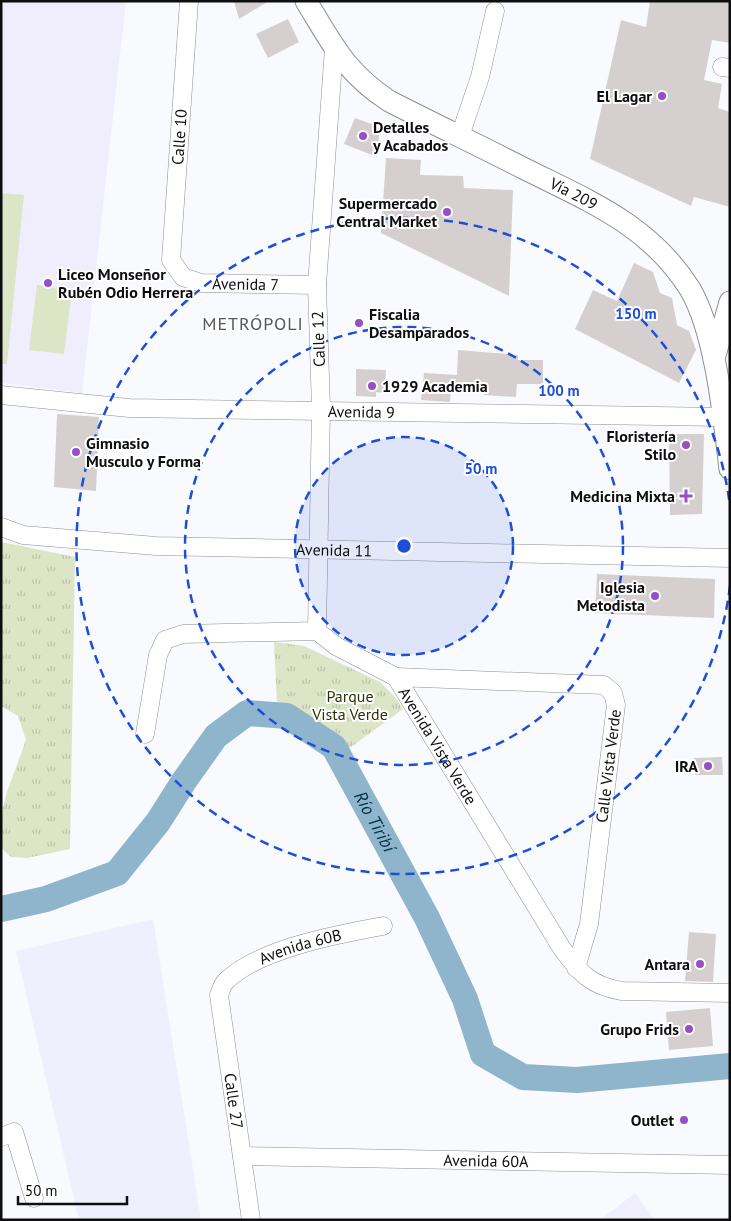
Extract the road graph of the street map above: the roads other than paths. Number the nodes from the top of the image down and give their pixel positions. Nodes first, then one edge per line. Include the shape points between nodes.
1 (189, 1) edge
2 (306, 1) edge
3 (495, 11) dead end
4 (334, 48) junction
5 (460, 136) junction
6 (177, 271) joint
7 (317, 285) junction
8 (730, 302) edge
9 (714, 359) junction
10 (1, 395) edge
11 (321, 409) junction
12 (726, 428) edge
13 (730, 469) edge
14 (1, 527) edge
15 (320, 550) junction
16 (730, 558) edge
17 (317, 631) junction
18 (396, 677) junction
19 (145, 734) dead end
20 (383, 926) dead end
21 (576, 968) junction
22 (224, 983) joint
23 (730, 993) edge
24 (8, 1135) edge
25 (242, 1156) junction
26 (730, 1165) edge
27 (34, 1198) dead end
28 (252, 1220) edge

1 - 6 street, Calle 10 via 170,246 171,260
2 - 4 main road, Vía 209
3 - 5 street via 480,77
4 - 5 main road, Vía 209 via 348,68 367,86 389,101
4 - 7 street, Calle 12
5 - 9 main road, Vía 209 via 612,212 644,237 662,253 690,290
6 - 7 street, Avenida 7 via 190,281 201,283
7 - 11 street, Calle 12
8 - 9 main road
9 - 12 main road, Vía 209
10 - 11 street, Avenida 9 via 130,408
11 - 12 street, Avenida 9
11 - 15 street, Calle 12
12 - 13 main road, Vía 209
14 - 15 street, Avenida 11 via 23,535 156,546
15 - 16 street, Avenida 11
15 - 17 street, Calle 12
17 - 18 street, Avenida Vista Verde via 336,646
17 - 19 street via 183,634 166,640 158,656
18 - 21 street, Avenida Vista Verde
18 - 21 street, Calle Vista Verde via 604,685 613,693 616,705 589,924
20 - 22 street, Avenida 60B via 321,939 270,956 241,970
21 - 23 street, Avenida Vista Verde via 605,988 622,991
22 - 25 street, Calle 27 via 219,995
24 - 27 street
25 - 26 street, Avenida 60A
25 - 28 street, Calle 27

